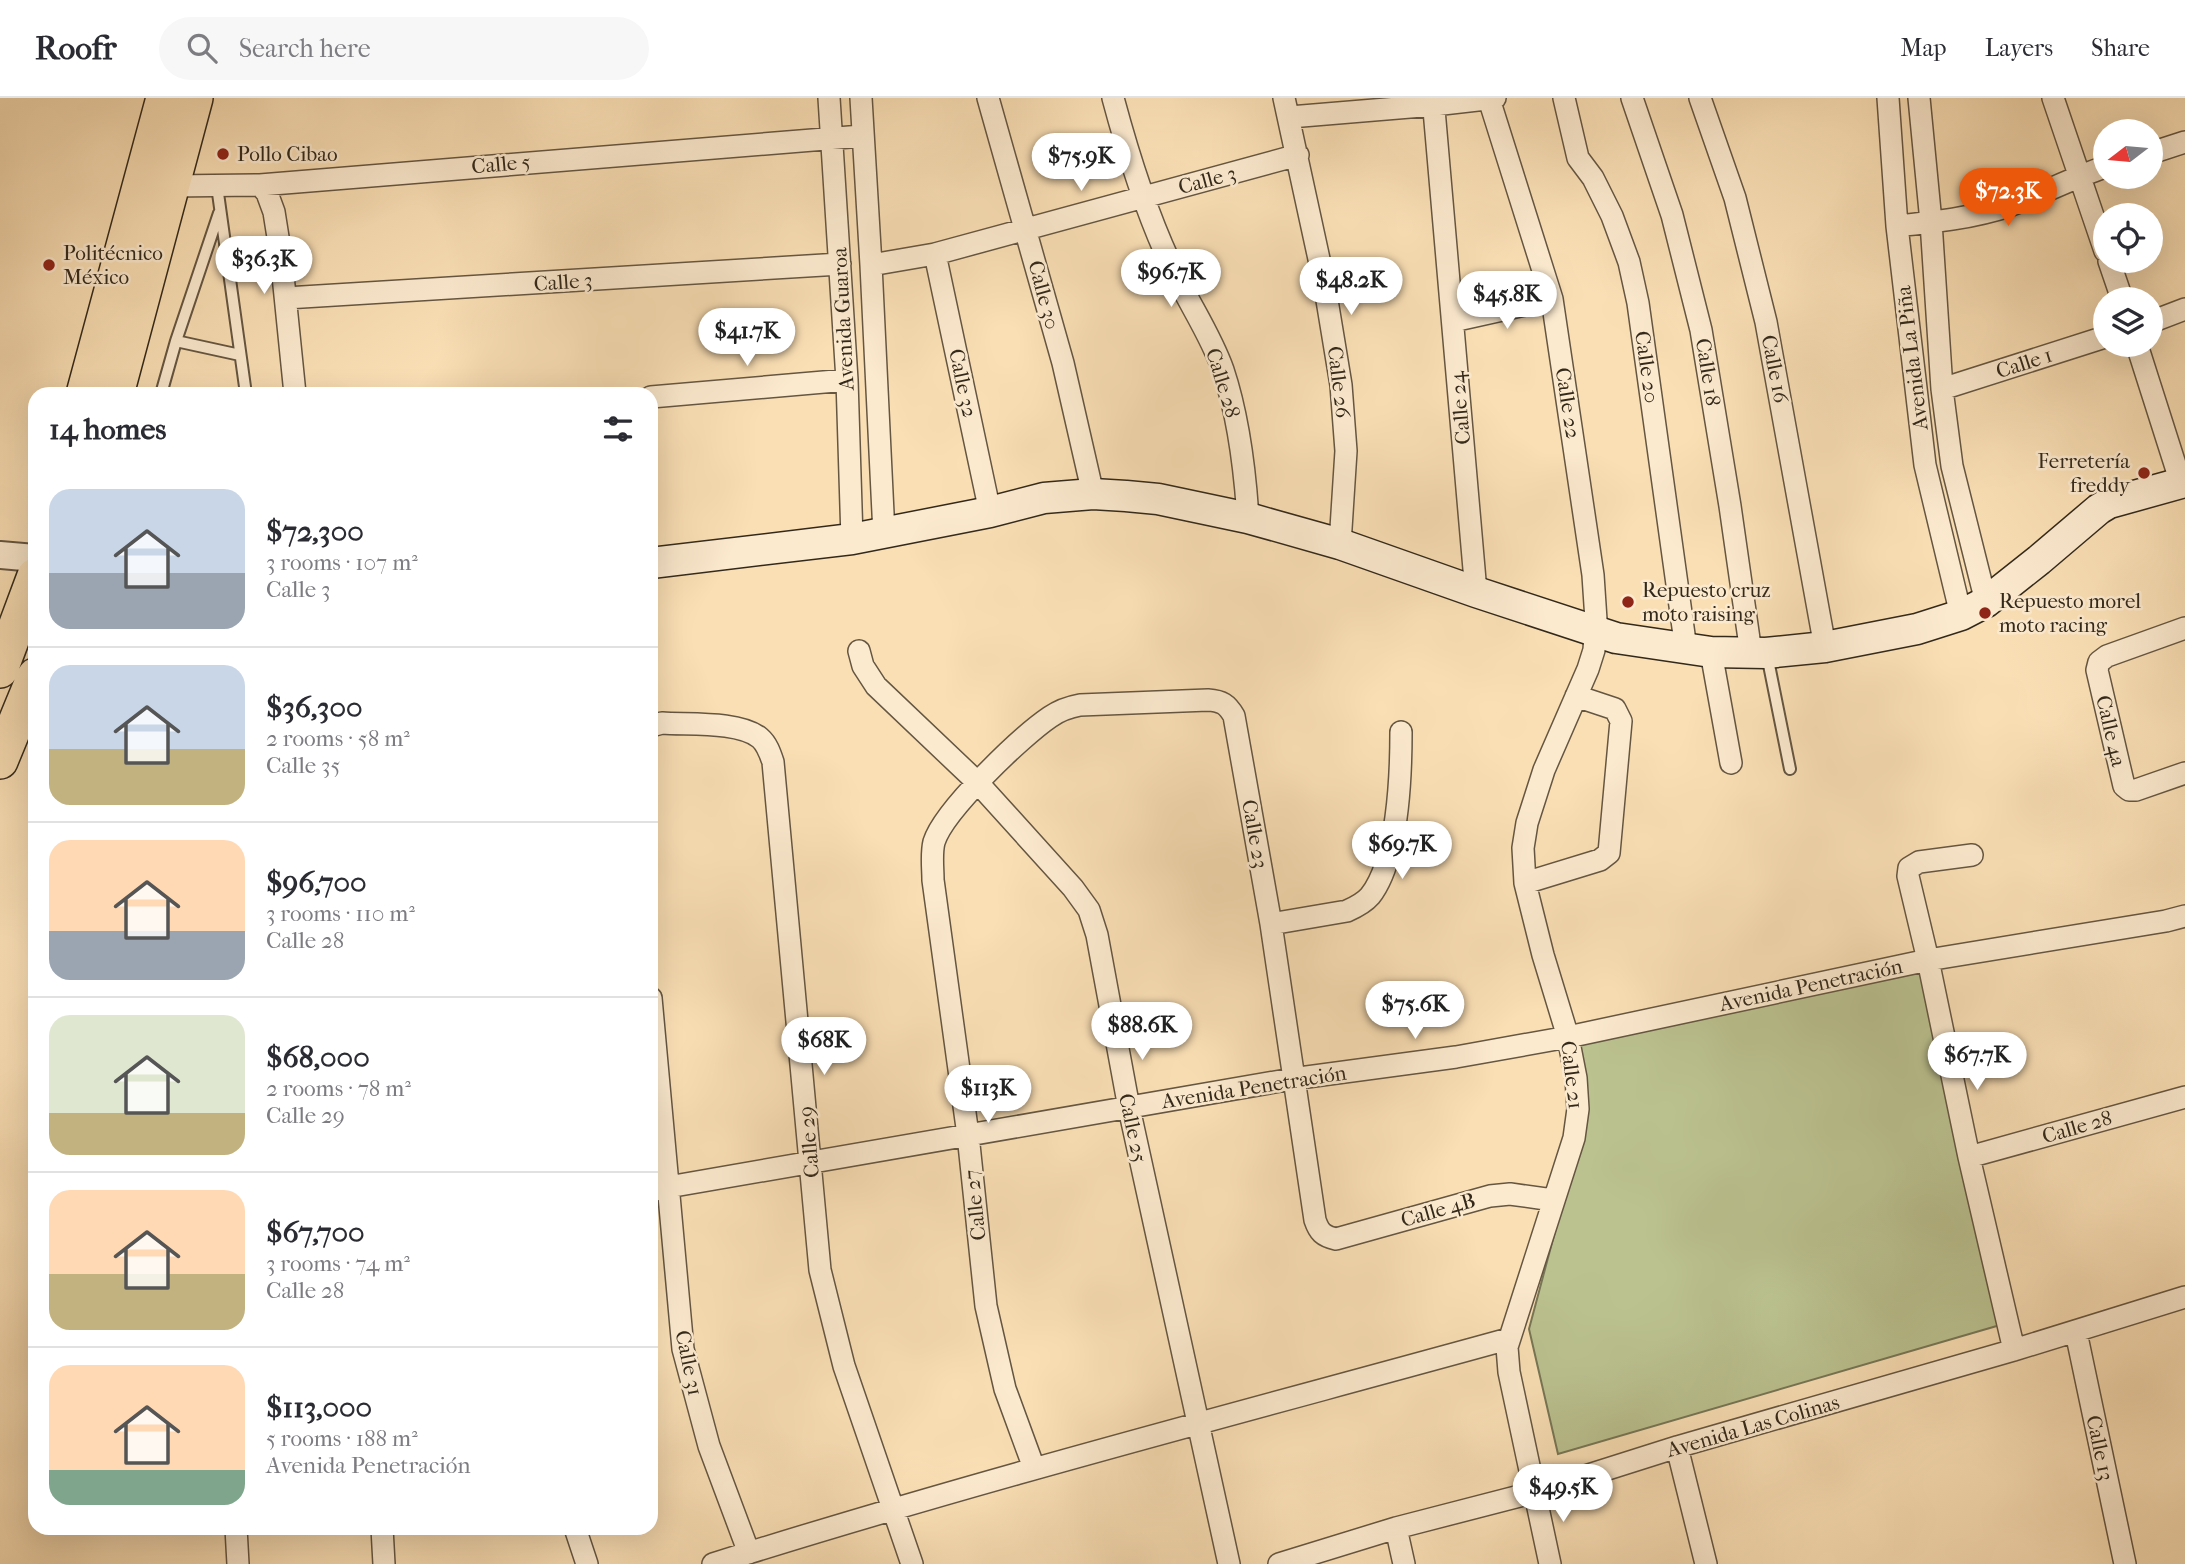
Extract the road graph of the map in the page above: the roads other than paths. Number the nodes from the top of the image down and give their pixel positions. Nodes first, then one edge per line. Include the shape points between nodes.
1 (164, 98) edge
2 (195, 98) edge
3 (829, 98) edge
4 (861, 98) edge
5 (988, 98) edge
6 (1113, 98) edge
7 (1564, 98) edge
8 (1632, 98) edge
9 (1700, 98) edge
10 (1888, 98) edge
11 (1919, 98) edge
12 (2053, 98) edge
13 (1492, 99) edge
14 (1434, 102) edge
15 (1287, 107) edge
16 (862, 135) junction
17 (832, 137) junction
18 (2185, 142) edge
19 (2163, 149) edge
20 (1298, 155) junction
21 (2093, 171) edge
22 (2079, 176) junction
23 (156, 183) junction
24 (260, 185) junction
25 (217, 186) junction
26 (1144, 197) junction
27 (220, 209) junction
28 (2093, 216) edge
29 (1931, 222) junction
30 (1896, 226) junction
31 (1026, 230) junction
32 (935, 254) junction
33 (840, 264) junction
34 (872, 265) junction
35 (286, 299) junction
36 (1552, 299) junction
37 (2185, 309) edge
38 (2163, 317) edge
39 (1453, 321) junction
40 (176, 341) junction
41 (2093, 341) edge
42 (240, 355) junction
43 (2141, 357) edge
44 (243, 376) junction
45 (847, 380) junction
46 (87, 387) edge
47 (117, 387) edge
48 (164, 387) edge
49 (240, 387) edge
50 (245, 387) edge
51 (294, 387) edge
52 (1942, 389) junction
53 (658, 396) edge
54 (2183, 482) edge
55 (1093, 494) junction
56 (990, 512) junction
57 (1248, 518) junction
58 (884, 534) junction
59 (852, 539) junction
60 (1340, 544) junction
61 (0, 555) edge
62 (28, 557) edge
63 (658, 562) edge
64 (28, 589) edge
65 (1476, 592) junction
66 (1974, 608) junction
67 (9, 626) edge
68 (2185, 628) edge
69 (1596, 631) junction
70 (1825, 647) junction
71 (859, 651) dead end
72 (1699, 651) junction
73 (1758, 653) junction
74 (0, 670) edge
75 (28, 693) edge
76 (1576, 696) junction
77 (658, 724) edge
78 (1401, 732) dead end
79 (0, 761) edge
80 (1731, 763) dead end
81 (1790, 769) dead end
82 (2185, 773) edge
83 (978, 783) junction
84 (1972, 855) dead end
85 (1525, 883) junction
86 (2185, 916) edge
87 (1271, 924) junction
88 (1928, 960) junction
89 (1568, 1037) junction
90 (1293, 1079) junction
91 (2185, 1097) edge
92 (1129, 1108) junction
93 (968, 1135) junction
94 (1969, 1157) junction
95 (811, 1162) junction
96 (658, 1165) edge
97 (659, 1188) edge
98 (1553, 1200) junction
99 (1325, 1237) joint
100 (2185, 1297) edge
101 (2076, 1332) junction
102 (1508, 1339) junction
103 (2014, 1350) junction
104 (1198, 1425) junction
105 (1677, 1447) junction
106 (1034, 1468) junction
107 (1535, 1492) junction
108 (894, 1508) junction
109 (1396, 1528) junction
110 (236, 1535) edge
111 (382, 1535) edge
112 (577, 1535) edge
113 (749, 1553) junction
114 (238, 1564) edge
115 (384, 1564) edge
116 (587, 1564) edge
117 (713, 1564) edge
118 (912, 1564) edge
119 (1229, 1564) edge
120 (1279, 1564) edge
121 (1404, 1564) edge
122 (1550, 1564) edge
123 (1706, 1564) edge
124 (2125, 1564) edge

1 - 23 highway
2 - 23 highway
3 - 17 street, Avenida Guaroa
4 - 16 street, Avenida Guaroa
5 - 31 street, Calle 30
6 - 26 street, Calle 28
7 - 72 street, Calle 20 via 1578,158 1604,199 1629,262
8 - 73 street, Calle 18 via 1672,215 1701,330
9 - 70 street, Calle 16 via 1735,198 1766,322
10 - 30 street, Avenida La Piña
11 - 29 street, Avenida La Piña
12 - 22 street
13 - 14 street
13 - 36 street, Calle 22
14 - 15 street
14 - 39 street, Calle 24
15 - 20 street, Calle 26
16 - 17 street, Calle 5
16 - 34 street, Avenida Guaroa
17 - 24 street, Calle 5
17 - 33 street, Avenida Guaroa
18 - 19 street
20 - 26 street, Calle 3
20 - 60 street, Calle 26 via 1345,420
21 - 22 street
22 - 28 street
22 - 29 street via 2008,206
23 - 25 street, Calle 5
23 - 46 highway
23 - 47 highway
24 - 25 street, Calle 5
24 - 35 street via 274,212
25 - 27 lane
26 - 31 street, Calle 3
26 - 57 street, Calle 28 via 1169,261 1224,371 1245,476
27 - 40 lane
27 - 42 lane
29 - 30 street
29 - 52 street, Avenida La Piña
30 - 66 street, Avenida La Piña via 1925,465
31 - 32 street, Calle 3
31 - 55 street, Calle 30
32 - 34 street, Calle 3
32 - 56 street, Calle 32
33 - 35 street, Calle 3
33 - 45 street, Avenida Guaroa
34 - 58 street, Avenida Guaroa
35 - 51 street
36 - 39 street
36 - 69 street, Calle 22 via 1593,575
37 - 38 street
39 - 65 street, Calle 24
40 - 42 lane
40 - 48 lane
41 - 52 street, Calle 1
42 - 44 lane
43 - 54 street
44 - 49 lane
44 - 50 lane
45 - 53 street
45 - 59 street, Avenida Guaroa
52 - 66 street, Avenida La Piña
54 - 66 main road via 2099,509
55 - 56 main road via 1044,498
55 - 57 main road via 1158,499
56 - 58 main road
57 - 60 main road
58 - 59 main road
59 - 63 main road
60 - 65 main road
61 - 62 street
64 - 67 highway
65 - 69 main road
66 - 70 main road via 1917,629
67 - 74 highway
68 - 82 street, Calle 4a via 2106,656 2097,670 2124,786 2136,790
69 - 72 main road
69 - 76 street, Calle 21 via 1591,660
70 - 73 main road
71 - 83 street, Calle 25 via 876,686
72 - 73 main road
72 - 80 street, Calle 20
73 - 81 lane
75 - 79 highway
76 - 85 street, Calle 21 via 1527,823
76 - 85 street via 1615,709 1621,721 1609,853 1600,860
77 - 95 street, Calle 29 via 750,731 762,739 774,762
78 - 87 street via 1392,838 1370,896 1347,911
83 - 87 street, Calle 23 via 1016,744 1069,707 1208,700 1228,705 1234,716
83 - 92 street, Calle 25 via 1089,910
83 - 93 street, Calle 27 via 943,825 934,843 933,861
84 - 88 street via 1919,862 1909,868 1909,886
85 - 89 street, Calle 21
86 - 88 street, Avenida Penetración
87 - 90 street, Calle 23
88 - 89 street, Avenida Penetración
88 - 94 street
89 - 90 street, Avenida Penetración
89 - 98 street, Calle 21 via 1578,1109 1574,1138
90 - 92 street, Avenida Penetración
90 - 99 street, Calle 23 via 1315,1220
91 - 94 street, Calle 28
92 - 93 street, Avenida Penetración
92 - 104 street, Calle 25
93 - 95 street, Avenida Penetración
93 - 106 street, Calle 27 via 986,1306 1005,1389
94 - 103 street
95 - 97 street, Avenida Penetración
95 - 108 street, Calle 29 via 820,1270 844,1366
96 - 97 street, Calle 31
97 - 113 street, Calle 31 via 683,1349 709,1446
98 - 99 street, Calle 4B via 1502,1194 1335,1239
98 - 102 street, Calle 21
100 - 101 street, Avenida Las Colinas
101 - 103 street, Avenida Las Colinas
101 - 124 street, Calle 13
102 - 104 street
102 - 107 street, Calle 21 via 1507,1364
103 - 105 street, Avenida Las Colinas
104 - 106 street
104 - 119 street, Calle 25
105 - 107 street, Avenida Las Colinas
105 - 123 street
106 - 108 street
107 - 109 street, Avenida Las Colinas
107 - 122 street, Calle 21
108 - 113 street
108 - 118 street, Calle 29
109 - 120 street, Avenida Las Colinas
109 - 121 street
110 - 114 street
111 - 115 street
112 - 116 street
113 - 117 street

